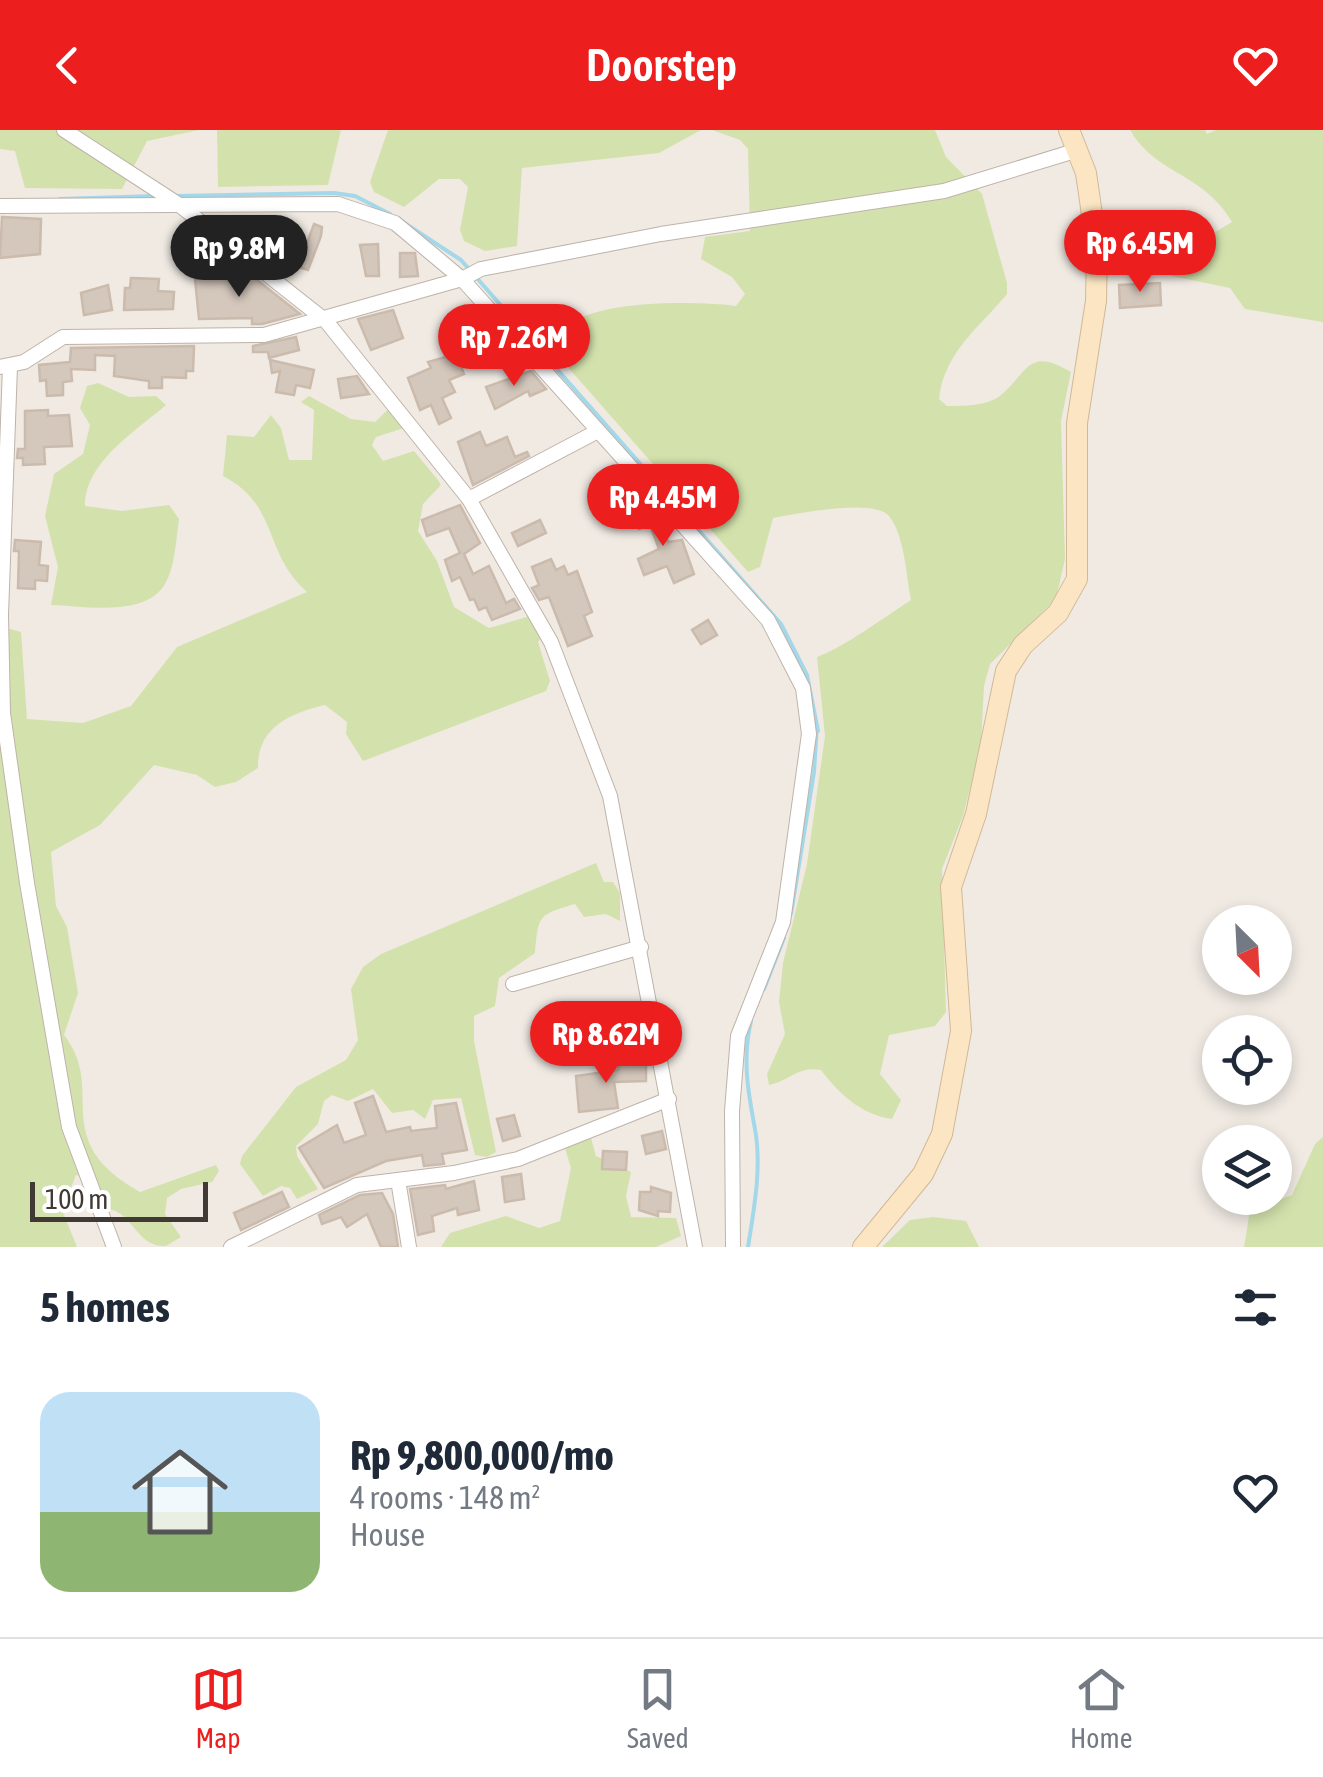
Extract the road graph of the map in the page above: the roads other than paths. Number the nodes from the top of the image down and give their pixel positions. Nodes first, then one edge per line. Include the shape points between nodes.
1 (64, 130) edge
2 (1069, 130) edge
3 (1078, 150) junction
4 (168, 197) junction
5 (0, 206) edge
6 (470, 274) junction
7 (326, 321) junction
8 (5, 366) edge
9 (596, 432) junction
10 (469, 499) junction
11 (641, 946) junction
12 (512, 984) dead end
13 (670, 1099) junction
14 (398, 1180) junction
15 (114, 1247) edge
16 (231, 1247) edge
17 (409, 1247) edge
18 (695, 1247) edge
19 (733, 1247) edge
20 (863, 1247) edge

1 - 4 street
2 - 3 main road
3 - 6 street via 944,191 661,234
3 - 20 main road via 1097,249 1077,423 1077,578 1058,613 1006,671 976,814 951,886 962,1031 942,1134 923,1174
4 - 5 street
4 - 6 street via 354,207 396,223
4 - 7 street
6 - 7 street
6 - 9 street
7 - 8 street via 264,336 62,336 24,362
7 - 10 street
8 - 15 street via 4,712 69,1127
9 - 10 street
9 - 19 street via 768,620 803,688 809,734 783,922 747,1010 733,1076
10 - 11 street via 551,642 610,796
11 - 12 street
11 - 13 street
13 - 14 street via 518,1159
13 - 18 street
14 - 16 street via 357,1185
14 - 17 street

